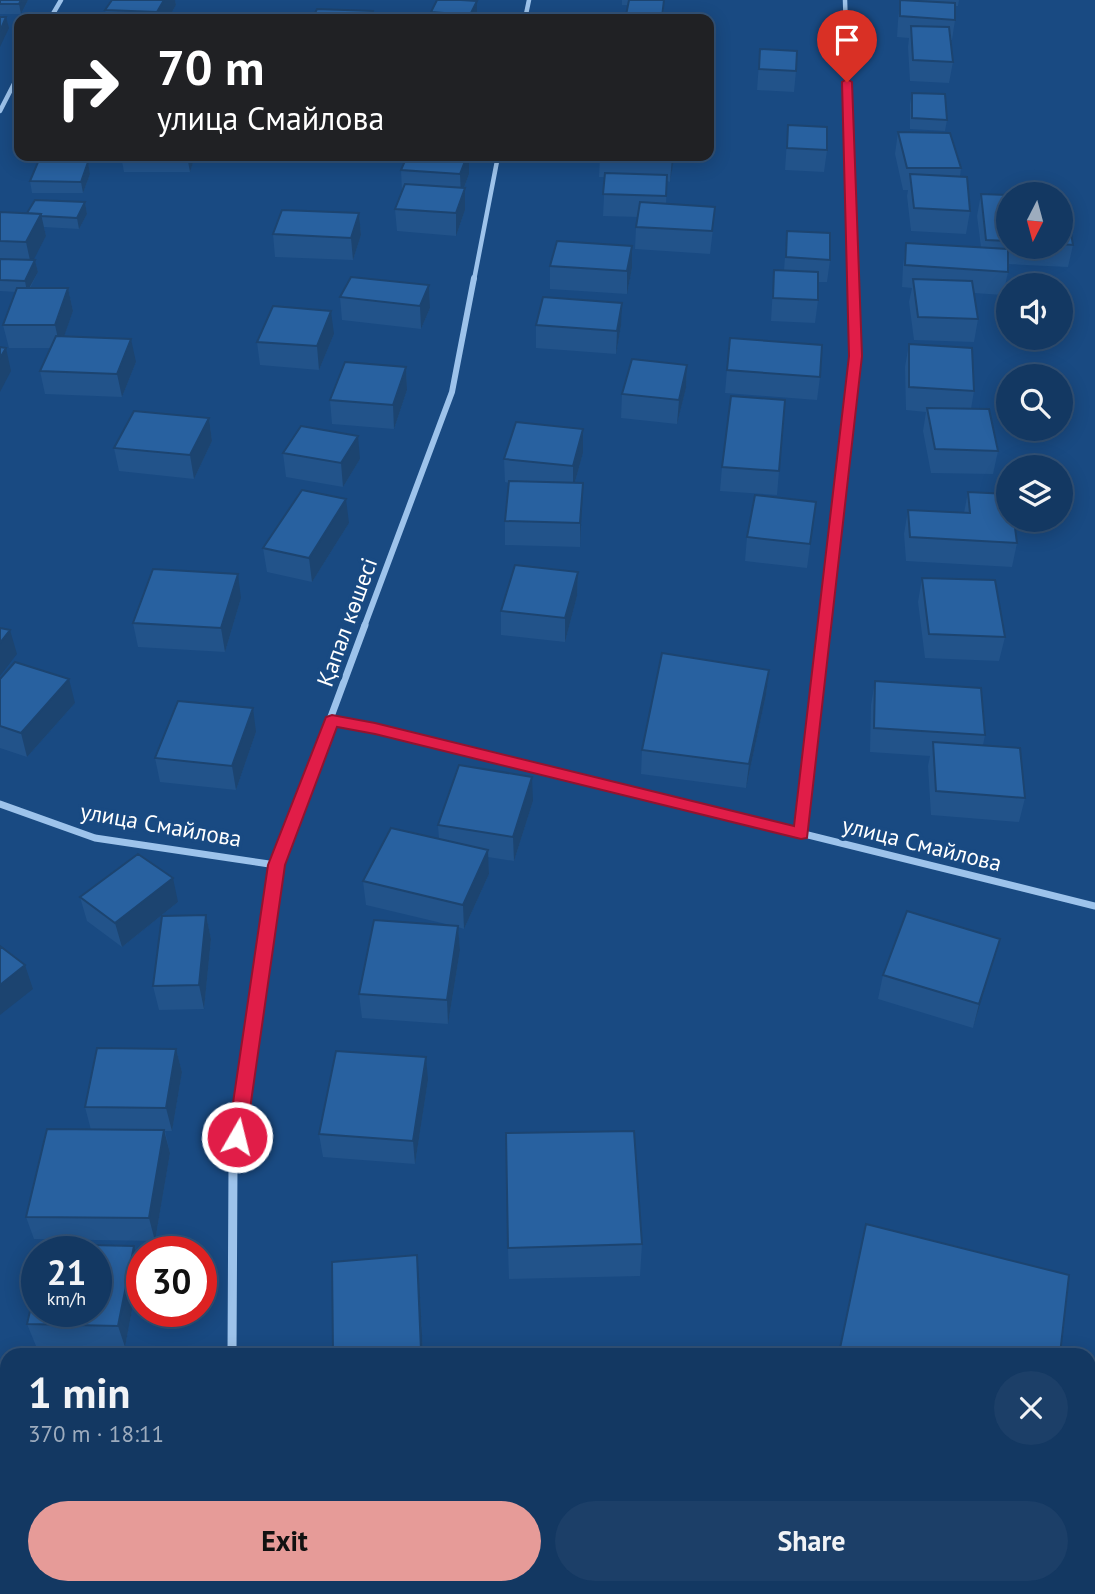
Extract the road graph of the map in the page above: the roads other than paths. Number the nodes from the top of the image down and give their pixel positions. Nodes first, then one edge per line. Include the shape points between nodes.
1 (845, 0) edge
2 (14, 84) edge
3 (0, 111) edge
4 (497, 161) edge
5 (332, 720) junction
6 (0, 804) edge
7 (801, 834) junction
8 (276, 865) junction
9 (1095, 906) edge
10 (232, 1348) edge

1 - 7 street via 856,356
2 - 3 street
4 - 5 street, Қапал көшесі via 452,391
5 - 7 street, улица Смайлова
5 - 8 street, Қапал көшесі
6 - 8 street, улица Смайлова via 95,838
7 - 9 street, улица Смайлова
8 - 10 street, Қапал көшесі via 233,1165

